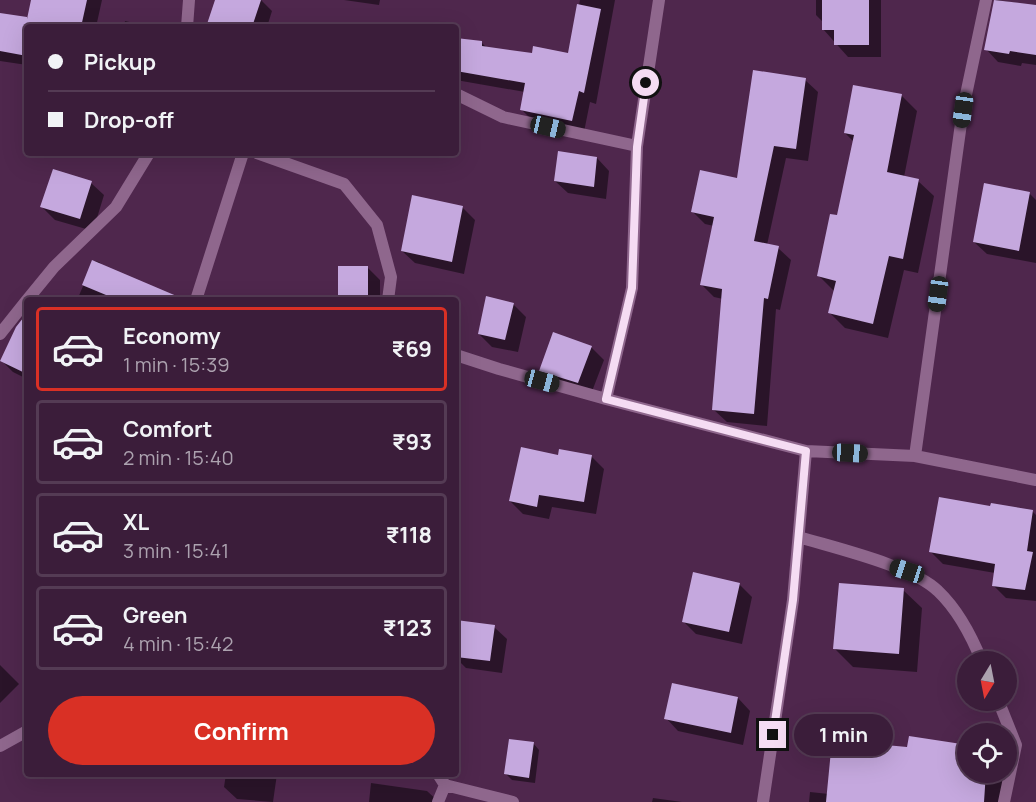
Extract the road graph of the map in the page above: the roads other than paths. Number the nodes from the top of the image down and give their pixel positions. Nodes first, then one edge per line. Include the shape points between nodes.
1 (189, 0) edge
2 (659, 0) edge
3 (986, 0) edge
4 (187, 24) edge
5 (459, 95) edge
6 (637, 147) junction
7 (147, 156) edge
8 (242, 156) edge
9 (265, 156) edge
10 (29, 297) edge
11 (197, 297) edge
12 (388, 297) edge
13 (24, 304) edge
14 (0, 334) edge
15 (459, 356) edge
16 (606, 399) junction
17 (806, 451) junction
18 (915, 456) junction
19 (1036, 480) edge
20 (800, 537) junction
21 (976, 651) edge
22 (1003, 711) edge
23 (24, 732) edge
24 (0, 746) edge
25 (442, 779) edge
26 (438, 802) edge
27 (513, 802) edge
28 (763, 802) edge
29 (1004, 802) edge

1 - 4 street
2 - 6 street
3 - 18 street via 963,110
5 - 6 street via 503,117
6 - 16 street via 632,288
7 - 10 street via 116,207 54,267
8 - 11 street
9 - 12 street via 344,184 377,225 391,277
13 - 14 street
15 - 16 street
16 - 17 street
17 - 18 street
17 - 20 street
18 - 19 street
20 - 21 street via 907,571 937,590 959,617
20 - 28 street
22 - 29 street via 1017,745
23 - 24 street
25 - 26 street
25 - 27 street

